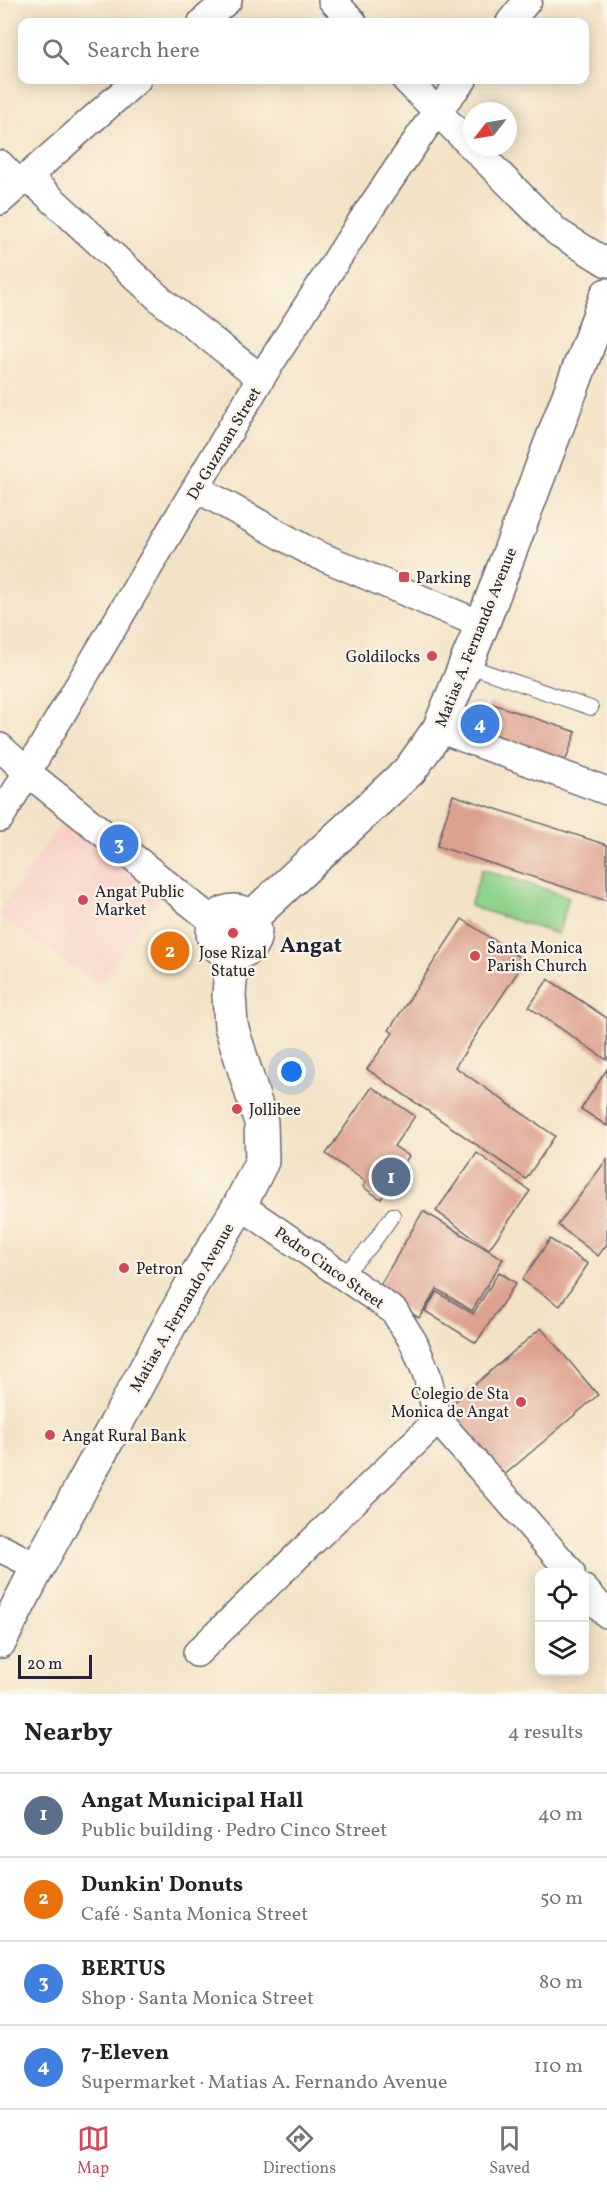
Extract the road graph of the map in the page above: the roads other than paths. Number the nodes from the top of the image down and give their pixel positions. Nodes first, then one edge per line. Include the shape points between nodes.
1 (228, 0) edge
2 (332, 0) edge
3 (528, 0) edge
4 (207, 18) edge
5 (349, 18) edge
6 (513, 18) edge
7 (131, 84) edge
8 (410, 84) edge
9 (460, 84) edge
10 (436, 112) junction
11 (0, 164) edge
12 (15, 187) edge
13 (607, 263) edge
14 (607, 296) edge
15 (261, 378) junction
16 (196, 488) junction
17 (482, 625) junction
18 (466, 665) junction
19 (591, 708) dead end
20 (439, 729) junction
21 (0, 747) edge
22 (27, 772) junction
23 (607, 791) edge
24 (0, 818) edge
25 (250, 919) junction
26 (214, 922) junction
27 (232, 953) junction
28 (240, 1205) junction
29 (393, 1215) dead end
30 (343, 1275) junction
31 (438, 1420) junction
32 (0, 1548) edge
33 (38, 1567) junction
34 (568, 1568) edge
35 (589, 1593) edge
36 (607, 1614) edge
37 (0, 1641) edge
38 (197, 1653) dead end

1 - 4 street
2 - 5 street
3 - 6 street
7 - 12 street
8 - 10 street
9 - 10 street, De Guzman Street
10 - 13 street via 557,232
10 - 15 street, De Guzman Street
11 - 12 street
12 - 15 street
14 - 17 main road, Matias A. Fernando Avenue
15 - 16 street, De Guzman Street
16 - 17 street via 309,551
16 - 22 street, De Guzman Street
17 - 18 main road, Matias A. Fernando Avenue
18 - 19 lane
18 - 20 main road, Matias A. Fernando Avenue
20 - 23 street
20 - 25 main road, Matias A. Fernando Avenue via 411,770
21 - 22 street
22 - 24 street, De Guzman Street
22 - 26 street
25 - 26 main road via 236,911
25 - 27 main road via 255,934 252,942
26 - 27 main road via 214,939 224,951
27 - 28 main road, Matias A. Fernando Avenue via 231,1026 261,1122 262,1161
28 - 30 street, Pedro Cinco Street
28 - 33 main road, Matias A. Fernando Avenue via 197,1275
29 - 30 lane
30 - 31 street, Pedro Cinco Street via 394,1311 414,1343 427,1375
31 - 34 street, Pedro Cinco Street
31 - 38 street
32 - 33 street
33 - 37 main road, Matias A. Fernando Avenue
35 - 36 street

